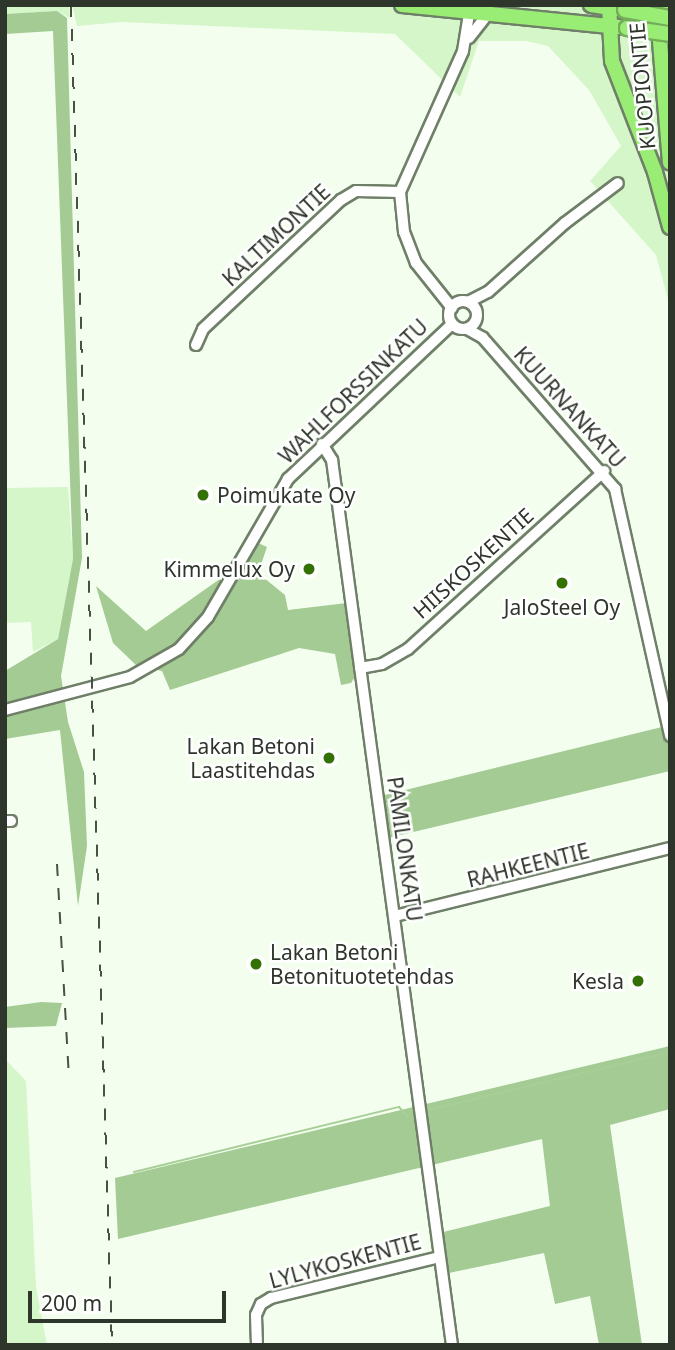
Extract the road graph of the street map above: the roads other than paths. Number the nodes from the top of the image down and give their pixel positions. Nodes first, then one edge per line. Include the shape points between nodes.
1 (401, 5) edge
2 (592, 5) edge
3 (657, 5) edge
4 (669, 5) edge
5 (610, 6) edge
6 (467, 8) edge
7 (489, 12) junction
8 (670, 18) edge
9 (577, 22) junction
10 (619, 27) junction
11 (670, 36) edge
12 (611, 49) junction
13 (463, 51) junction
14 (453, 71) junction
15 (670, 162) edge
16 (618, 183) dead end
17 (400, 192) junction
18 (670, 227) edge
19 (488, 292) junction
20 (468, 302) junction
21 (452, 308) junction
22 (476, 316) junction
23 (452, 324) junction
24 (467, 328) junction
25 (196, 345) dead end
26 (494, 351) junction
27 (322, 444) junction
28 (604, 471) junction
29 (360, 668) junction
30 (5, 710) edge
31 (670, 736) edge
32 (670, 848) edge
33 (395, 916) junction
34 (439, 1257) junction
35 (257, 1345) edge
36 (452, 1345) edge

1 - 6 highway
2 - 5 highway
3 - 15 highway, KUOPIONTIE
4 - 11 highway, KUOPIONTIE
5 - 8 highway, bridge
5 - 10 highway
6 - 7 highway
6 - 13 street
6 - 14 street
7 - 9 highway
7 - 13 street
9 - 10 highway
9 - 12 highway via 596,31
10 - 11 highway, bridge
10 - 12 highway
12 - 18 highway
13 - 14 street
14 - 17 street
16 - 19 street
17 - 21 street via 404,232 416,263
17 - 25 street, KALTIMONTIE via 356,191 341,200 203,330
19 - 20 street
19 - 22 street
20 - 21 street
20 - 22 street
21 - 23 street
22 - 24 street
22 - 26 street, KUURNANKATU
23 - 24 street
23 - 27 street, WAHLFORSSINKATU
24 - 26 street, KUURNANKATU
26 - 28 street, KUURNANKATU
27 - 29 street, PAMILONKATU via 332,460
27 - 30 street, WAHLFORSSINKATU via 276,496 208,617 179,649 130,677
28 - 29 street, HIISKOSKENTIE via 408,649 382,664
28 - 31 street, KUURNANKATU via 625,523
29 - 33 street, PAMILONKATU
32 - 33 street, RAHKEENTIE
33 - 34 street, PAMILONKATU
34 - 35 street, LYLYKOSKENTIE via 271,1298 261,1304 256,1315
34 - 36 street, PAMILONKATU

